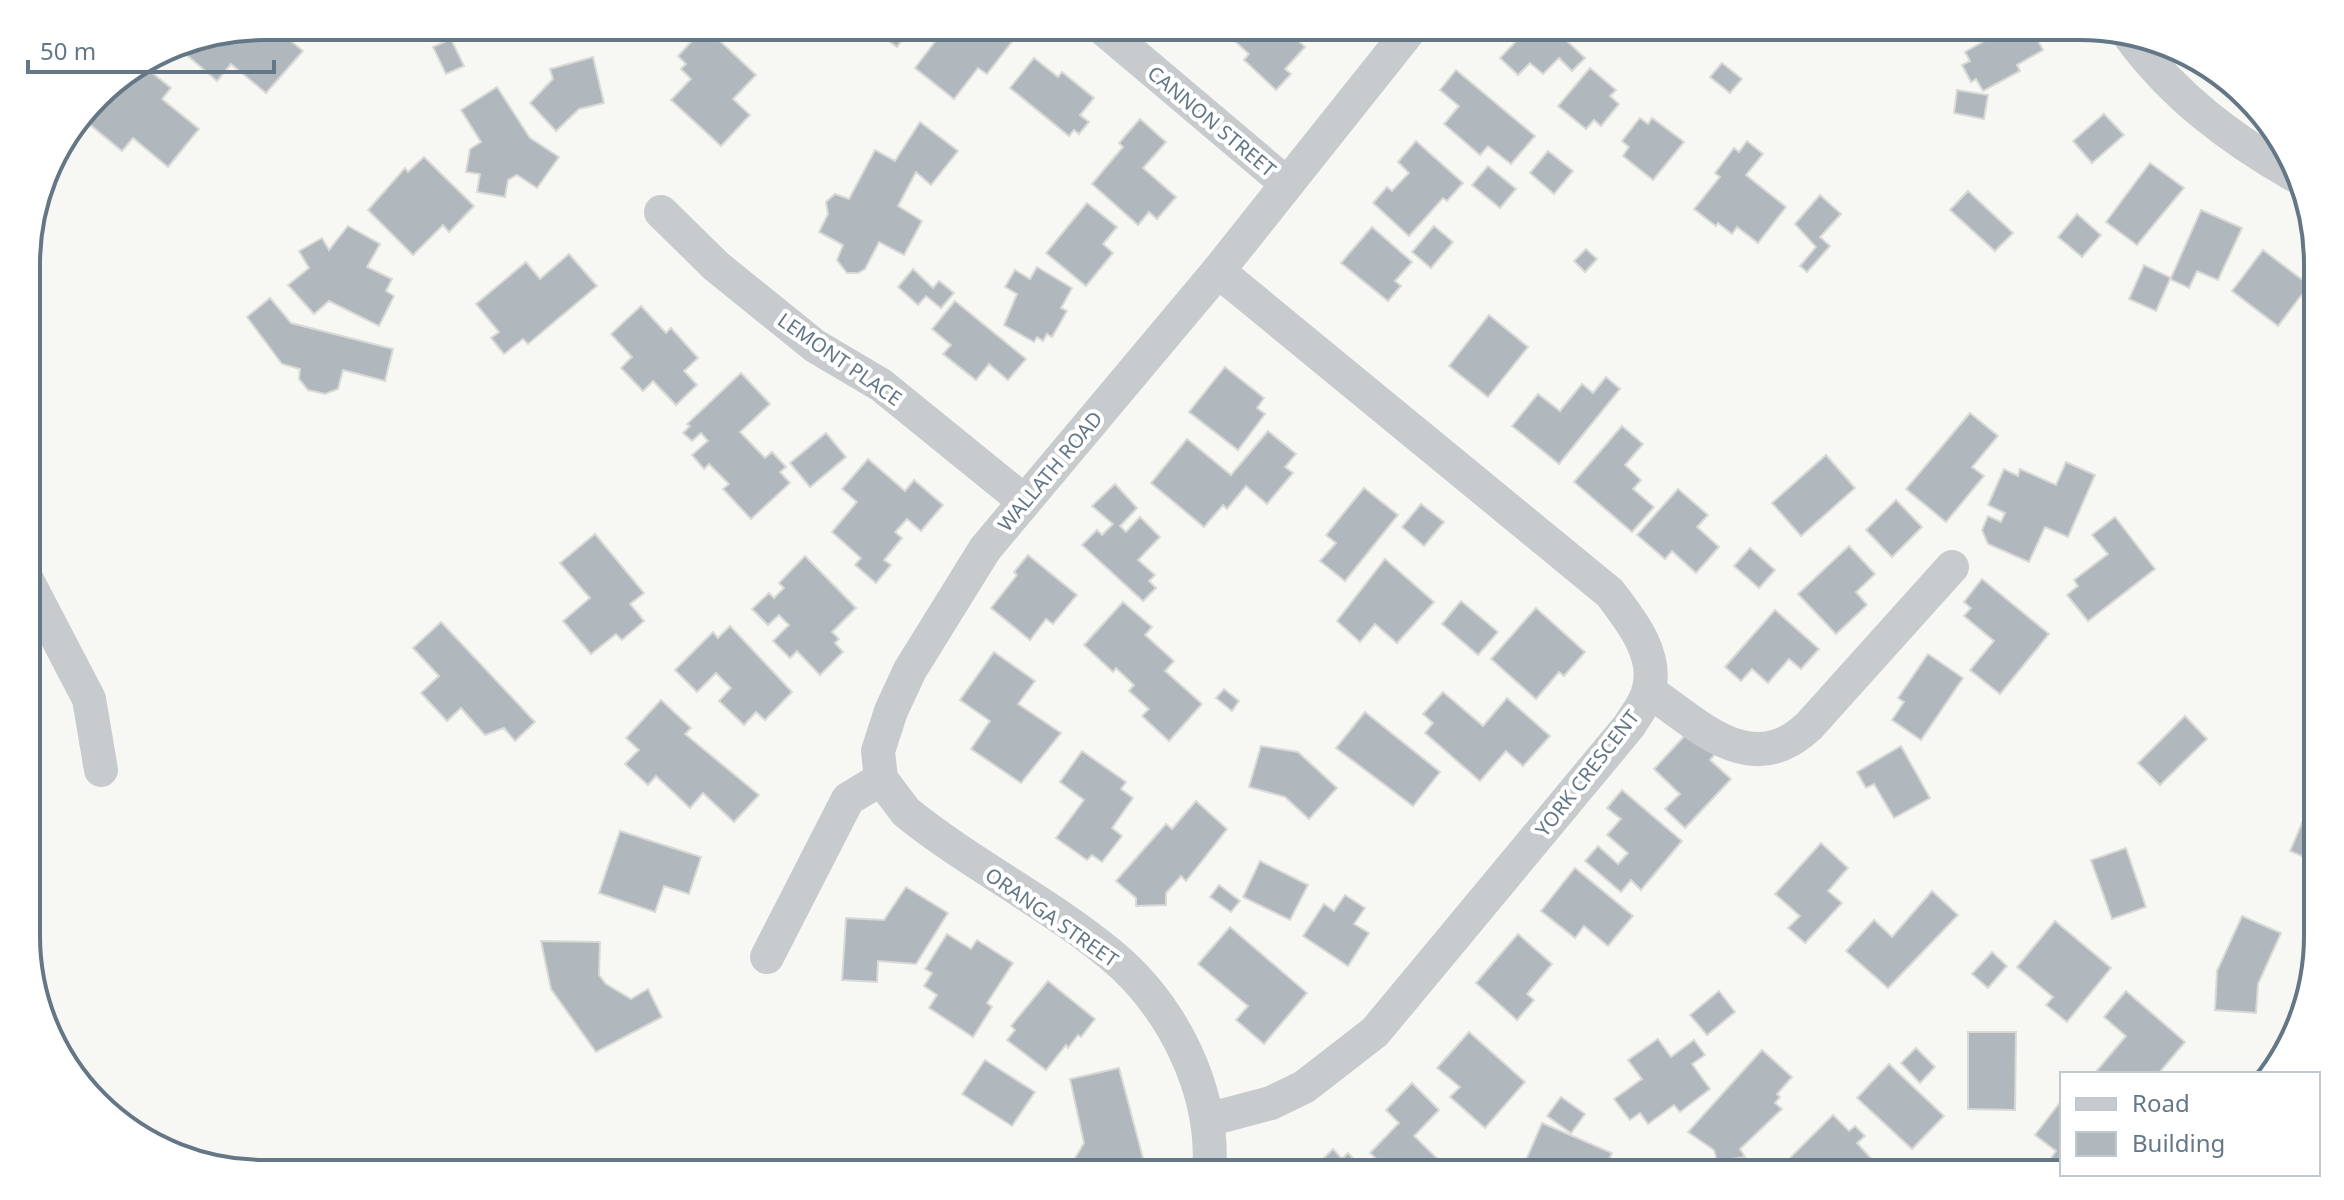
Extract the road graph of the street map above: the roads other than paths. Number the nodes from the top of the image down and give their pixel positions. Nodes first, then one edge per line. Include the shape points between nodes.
1 (1117, 40) edge
2 (1402, 40) edge
3 (2140, 49) edge
4 (2282, 167) edge
5 (1287, 184) junction
6 (661, 212) dead end
7 (1218, 271) junction
8 (1024, 501) junction
9 (1952, 567) dead end
10 (40, 605) edge
11 (1649, 691) junction
12 (101, 770) dead end
13 (881, 779) junction
14 (767, 957) dead end
15 (1207, 1120) junction
16 (1208, 1160) edge

1 - 5 street, CANNON STREET
2 - 5 street, WALLATH ROAD
3 - 4 street via 2211,122
5 - 7 street, WALLATH ROAD
6 - 8 street, LEMONT PLACE via 716,266 815,346 881,385
7 - 8 street, WALLATH ROAD
7 - 11 street, YORK CRESCENT via 1610,593 1640,633
8 - 13 street, WALLATH ROAD via 985,549 910,670 878,751
9 - 11 street via 1809,726 1786,744 1757,751 1728,744
10 - 12 street via 89,699
11 - 15 street, YORK CRESCENT via 1629,726 1375,1032 1304,1087 1271,1103
13 - 14 street via 848,799
13 - 15 street, ORANGA STREET via 906,812 1111,955 1150,994 1194,1072
15 - 16 street, ORANGA STREET

